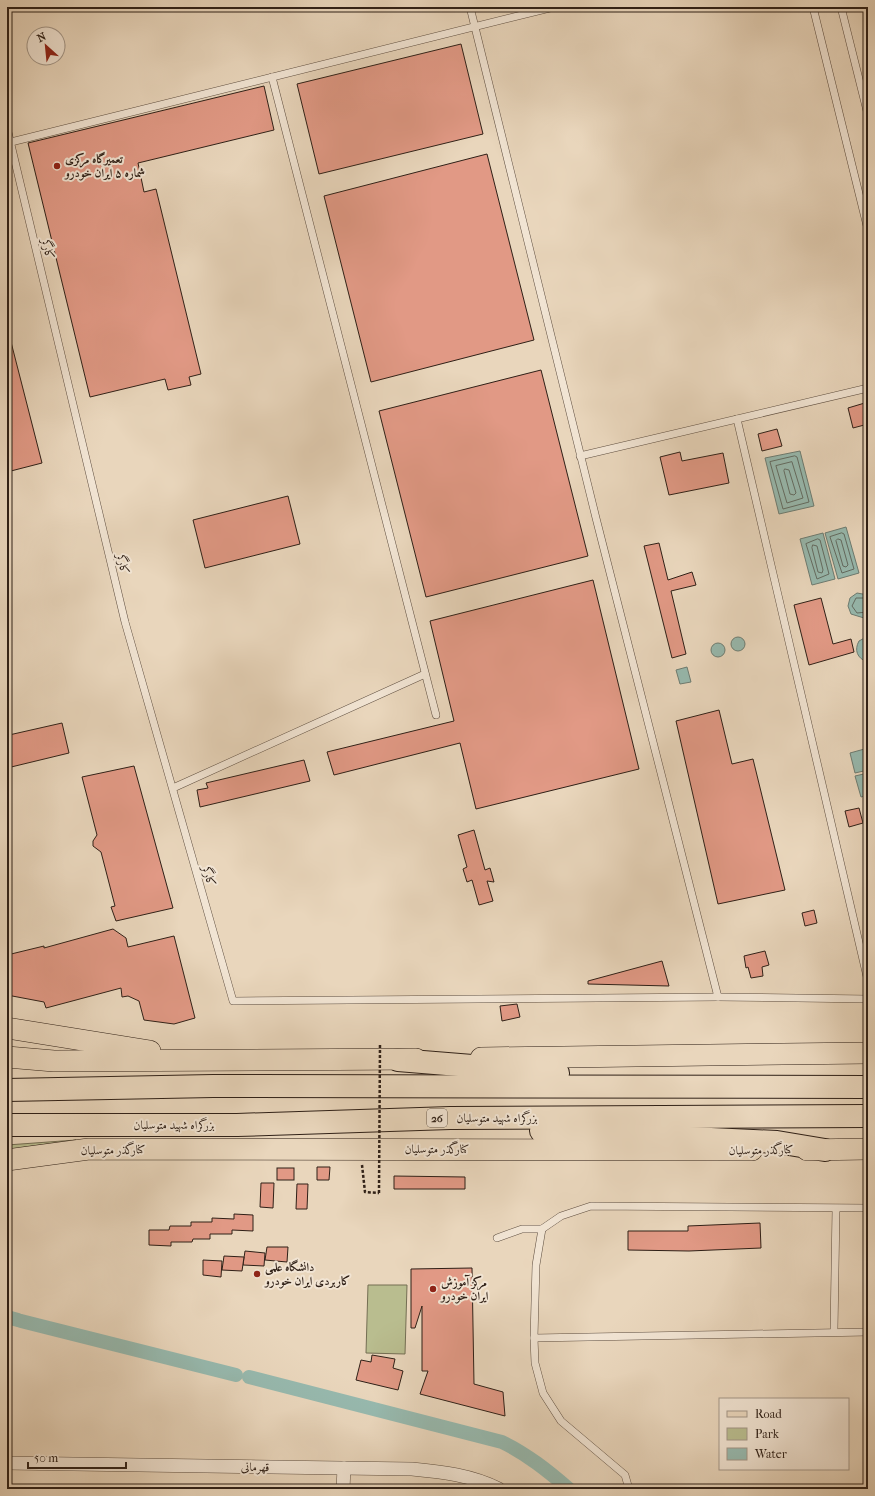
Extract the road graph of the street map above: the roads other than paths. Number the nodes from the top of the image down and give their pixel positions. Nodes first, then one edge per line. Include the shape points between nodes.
1 (470, 7) edge
2 (554, 7) edge
3 (813, 7) edge
4 (841, 7) edge
5 (475, 26) junction
6 (272, 77) junction
7 (868, 115) edge
8 (7, 128) edge
9 (9, 143) edge
10 (868, 230) edge
11 (868, 388) edge
12 (737, 419) junction
13 (580, 456) junction
14 (425, 674) junction
15 (436, 715) dead end
16 (172, 788) junction
17 (868, 981) edge
18 (718, 997) junction
19 (868, 999) edge
20 (7, 1028) edge
21 (868, 1053) edge
22 (7, 1057) edge
23 (398, 1060) junction
24 (209, 1061) junction
25 (712, 1086) junction
26 (868, 1086) edge
27 (7, 1090) edge
28 (868, 1116) edge
29 (450, 1118) junction
30 (7, 1125) edge
31 (868, 1149) edge
32 (825, 1150) junction
33 (7, 1160) edge
34 (868, 1208) edge
35 (836, 1209) junction
36 (542, 1229) junction
37 (497, 1238) dead end
38 (834, 1331) junction
39 (868, 1332) edge
40 (534, 1338) junction
41 (7, 1463) edge
42 (344, 1468) junction
43 (343, 1489) edge
44 (500, 1489) edge
45 (629, 1489) edge

1 - 5 lane
2 - 5 lane
3 - 10 lane
4 - 7 lane
5 - 6 lane
5 - 13 lane
6 - 9 lane
6 - 14 lane
8 - 9 lane, کارگر
9 - 16 lane, کارگر via 125,622
11 - 12 lane
12 - 13 lane
12 - 17 lane
13 - 18 lane
14 - 15 lane
14 - 16 lane
16 - 18 lane, کارگر via 233,1001
18 - 19 lane
20 - 24 main road
21 - 23 main road
22 - 24 main road via 54,1061
23 - 24 main road
23 - 25 highway
25 - 26 highway
25 - 27 highway via 213,1086
28 - 29 highway, بزرگراه شهید متوسلیان / 26
29 - 30 highway, بزرگراه شهید متوسلیان / 26 via 237,1125
29 - 32 highway via 544,1132 777,1142
31 - 32 main road, کنارگذر متوسلیان
32 - 33 main road, کنارگذر متوسلیان via 89,1149
34 - 35 lane
35 - 36 lane via 591,1206 561,1216
35 - 38 lane
36 - 37 lane via 522,1229
36 - 40 lane via 536,1265
38 - 39 lane
38 - 40 lane
40 - 45 lane via 535,1363 543,1393 561,1421 625,1475
41 - 42 street, قهرمانی
42 - 43 street
42 - 44 street, قهرمانی via 412,1469 456,1473

